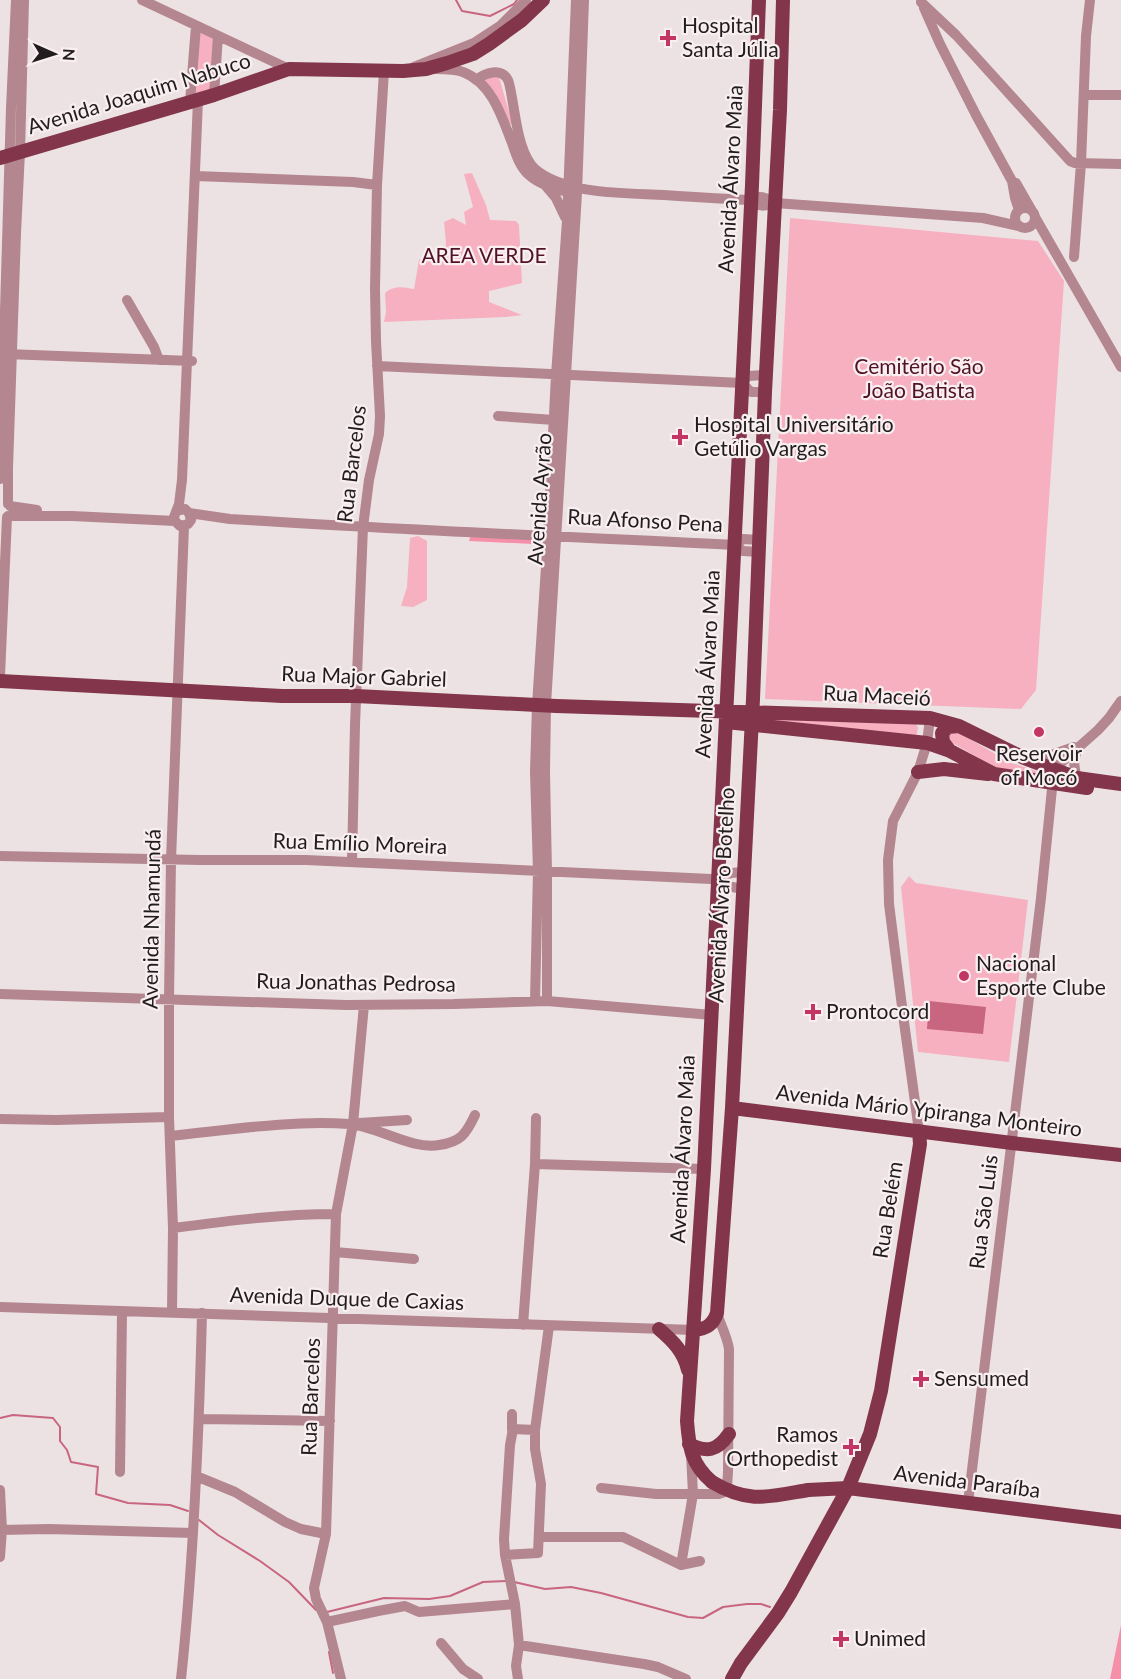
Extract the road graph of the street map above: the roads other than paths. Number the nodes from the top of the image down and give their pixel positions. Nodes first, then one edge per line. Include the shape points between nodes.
1 (16, 0) edge
2 (24, 0) edge
3 (142, 0) edge
4 (526, 0) edge
5 (543, 0) edge
6 (576, 0) edge
7 (584, 0) edge
8 (759, 0) edge
9 (783, 0) edge
10 (1090, 0) edge
11 (921, 1) edge
12 (196, 26) junction
13 (218, 36) junction
14 (578, 36) junction
15 (289, 69) junction
16 (426, 69) junction
17 (384, 71) junction
18 (403, 71) junction
19 (476, 80) junction
20 (1084, 95) junction
21 (1121, 95) edge
22 (202, 99) junction
23 (10, 155) edge
24 (1082, 163) junction
25 (1121, 165) edge
26 (198, 176) junction
27 (1012, 181) junction
28 (377, 185) junction
29 (544, 185) junction
30 (573, 189) junction
31 (751, 200) junction
32 (775, 203) junction
33 (1018, 211) junction
34 (1034, 214) junction
35 (983, 218) junction
36 (567, 221) junction
37 (1023, 227) junction
38 (1053, 246) junction
39 (1074, 257) dead end
40 (127, 300) dead end
41 (6, 354) edge
42 (159, 360) junction
43 (189, 361) junction
44 (377, 366) junction
45 (1121, 367) edge
46 (562, 375) junction
47 (766, 375) junction
48 (742, 383) junction
49 (765, 393) junction
50 (498, 416) dead end
51 (554, 420) junction
52 (0, 479) edge
53 (6, 511) edge
54 (182, 517) junction
55 (363, 527) junction
56 (553, 536) junction
57 (735, 545) junction
58 (760, 546) junction
59 (0, 553) edge
60 (3, 595) junction
61 (0, 676) edge
62 (0, 681) edge
63 (177, 690) junction
64 (356, 696) junction
65 (1121, 701) edge
66 (541, 705) junction
67 (726, 716) junction
68 (752, 718) junction
69 (930, 718) junction
70 (959, 726) junction
71 (1082, 742) junction
72 (927, 743) junction
73 (950, 752) junction
74 (1024, 758) junction
75 (918, 772) junction
76 (994, 774) junction
77 (1053, 776) junction
78 (1077, 778) junction
79 (1121, 784) edge
80 (1121, 792) edge
81 (0, 856) edge
82 (171, 860) junction
83 (352, 861) junction
84 (543, 871) junction
85 (744, 872) junction
86 (718, 879) junction
87 (743, 889) junction
88 (0, 994) edge
89 (169, 999) junction
90 (541, 1001) junction
91 (364, 1005) junction
92 (712, 1015) junction
93 (732, 1108) junction
94 (475, 1115) dead end
95 (170, 1117) junction
96 (537, 1118) dead end
97 (0, 1119) edge
98 (407, 1120) dead end
99 (353, 1124) junction
100 (919, 1131) junction
101 (170, 1136) junction
102 (1012, 1143) junction
103 (1121, 1155) edge
104 (535, 1164) junction
105 (704, 1168) junction
106 (336, 1214) junction
107 (173, 1228) junction
108 (335, 1251) junction
109 (414, 1259) dead end
110 (0, 1307) edge
111 (122, 1312) junction
112 (172, 1312) junction
113 (202, 1313) junction
114 (717, 1313) junction
115 (334, 1318) junction
116 (523, 1324) junction
117 (549, 1326) junction
118 (658, 1329) junction
119 (694, 1330) junction
120 (689, 1377) junction
121 (512, 1414) dead end
122 (199, 1419) junction
123 (330, 1421) junction
124 (512, 1430) junction
125 (536, 1430) junction
126 (729, 1434) junction
127 (690, 1449) junction
128 (120, 1472) dead end
129 (196, 1476) junction
130 (601, 1488) dead end
131 (848, 1488) junction
132 (0, 1490) edge
133 (693, 1494) junction
134 (968, 1503) junction
135 (1121, 1521) edge
136 (1, 1530) edge
137 (193, 1533) junction
138 (326, 1534) junction
139 (539, 1537) junction
140 (505, 1556) junction
141 (0, 1557) edge
142 (700, 1561) dead end
143 (681, 1565) junction
144 (515, 1604) junction
145 (327, 1622) junction
146 (441, 1643) dead end
147 (519, 1645) junction
148 (181, 1679) edge
149 (341, 1679) edge
150 (478, 1679) edge
151 (518, 1679) edge
152 (686, 1679) edge
153 (732, 1679) edge

1 - 23 street
2 - 23 street
3 - 12 street
4 - 18 street via 500,26 474,43
5 - 16 main road via 522,20 473,54
6 - 14 street, Avenida Ayrão
7 - 14 street, Avenida Ayrão
8 - 31 main road, Avenida Álvaro Maia
9 - 32 main road
10 - 20 street
11 - 24 street via 1066,158
11 - 27 street
12 - 13 street
12 - 22 street, Avenida Nhamundá
13 - 15 street
13 - 22 street, Avenida Nhamundá
14 - 30 street, Avenida Ayrão
15 - 17 main road
15 - 22 main road, Avenida Joaquim Nabuco
16 - 18 main road
16 - 19 street via 455,70
17 - 18 main road
17 - 28 street, Rua Barcelos
19 - 29 street via 498,108 522,167
19 - 30 street via 491,72 505,76 529,162
20 - 21 street
20 - 24 street
22 - 23 main road, Avenida Joaquim Nabuco
22 - 26 street, Avenida Nhamundá
23 - 41 street
24 - 25 street
24 - 39 street
26 - 28 street
26 - 43 street, Avenida Nhamundá
27 - 33 street
27 - 34 street
28 - 44 street, Rua Barcelos
29 - 30 street
29 - 36 street via 561,205
30 - 31 street
30 - 36 street, Avenida Ayrão
30 - 46 street, Avenida Ayrão
31 - 32 street via 761,206
31 - 48 main road, Avenida Álvaro Maia
32 - 35 street
32 - 47 main road
33 - 34 street via 1026,208
33 - 35 street
33 - 37 street via 1015,219
34 - 37 street via 1034,224
34 - 38 street
35 - 37 street
36 - 46 street, Avenida Ayrão
37 - 38 street
38 - 45 street
40 - 42 street
41 - 42 street
41 - 52 street
41 - 53 street
42 - 43 street
43 - 54 street, Avenida Nhamundá
44 - 46 street
44 - 55 street, Rua Barcelos via 379,434
46 - 48 street
46 - 51 street, Avenida Ayrão
46 - 56 street, Avenida Ayrão
47 - 48 street via 748,376
47 - 49 main road, Avenida Álvaro Botelho
48 - 49 street via 751,392
48 - 57 main road, Avenida Álvaro Maia
49 - 58 main road, Avenida Álvaro Botelho
50 - 51 street
51 - 56 street, Avenida Ayrão
53 - 54 street, Rua Afonso Pena
53 - 60 street
54 - 55 street, Rua Afonso Pena
54 - 63 street, Avenida Nhamundá
55 - 56 street, Rua Afonso Pena
55 - 64 street, Rua Barcelos
56 - 57 street, Rua Afonso Pena
56 - 66 street, Avenida Ayrão
57 - 58 street, Rua Afonso Pena via 743,551
57 - 67 main road, Avenida Álvaro Maia
58 - 68 main road, Avenida Álvaro Botelho
59 - 60 street
60 - 61 street
62 - 63 main road, Rua Major Gabriel
63 - 64 main road, Rua Major Gabriel
63 - 82 street, Avenida Nhamundá
64 - 66 main road, Rua Major Gabriel
64 - 83 street, Rua Barcelos
65 - 71 street
66 - 67 main road, Rua Major Gabriel
66 - 84 street, Avenida Ayrão
67 - 68 main road, Rua Maceió
67 - 86 main road, Avenida Álvaro Maia
68 - 69 main road, Rua Maceió
68 - 72 main road, Rua Maceió
68 - 85 main road, Avenida Álvaro Botelho
69 - 70 main road, Rua Maceió
69 - 72 street, Rua Belém
70 - 73 main road via 948,727 942,733
70 - 74 main road, Rua Maceió
71 - 74 street via 1061,753
71 - 77 street
71 - 78 street via 1074,759
72 - 73 main road, Rua Maceió
72 - 75 street, Rua Belém
73 - 76 main road, Rua Maceió
74 - 77 main road, Rua Maceió
75 - 76 main road
75 - 100 street, Rua Belém via 893,821 888,882
76 - 77 main road, Rua Maceió
77 - 78 main road, Rua Maceió
77 - 80 main road, Rua Maceió
77 - 102 street, Rua São Luis
78 - 79 main road, Rua Maceió
81 - 82 street, Rua Emílio Moreira
82 - 83 street, Rua Emílio Moreira
82 - 89 street, Avenida Nhamundá
83 - 84 street, Rua Emílio Moreira
84 - 86 street, Rua Emílio Moreira
84 - 90 street, Avenida Ayrão
85 - 86 street, Rua Emílio Moreira
85 - 87 main road, Avenida Álvaro Botelho
86 - 87 street, Rua Emílio Moreira via 727,886
86 - 92 main road, Avenida Álvaro Maia
87 - 93 main road, Avenida Álvaro Botelho
88 - 89 street, Rua Jonathas Pedrosa
89 - 91 street, Rua Jonathas Pedrosa
89 - 95 street, Avenida Nhamundá
90 - 91 street, Rua Jonathas Pedrosa
90 - 92 street, Rua Jonathas Pedrosa
91 - 99 street, Rua Barcelos
92 - 105 main road, Avenida Álvaro Maia
93 - 100 main road, Avenida Mário Ypiranga Monteiro
93 - 114 main road, Avenida Álvaro Botelho
94 - 99 street via 466,1135 437,1146
95 - 97 street
95 - 101 street, Avenida Nhamundá
96 - 104 street
98 - 99 street
99 - 101 street via 280,1125
99 - 106 street, Rua Barcelos
100 - 102 main road, Avenida Mário Ypiranga Monteiro
100 - 131 main road, Rua Belém via 881,1391 870,1434
101 - 107 street, Avenida Nhamundá
102 - 103 main road, Avenida Mário Ypiranga Monteiro
102 - 134 street, Rua São Luis
104 - 105 street
104 - 116 street
105 - 119 main road, Avenida Álvaro Maia
106 - 107 street via 255,1217
106 - 108 street, Rua Barcelos
107 - 112 street, Avenida Nhamundá
108 - 109 street
108 - 115 street, Rua Barcelos
110 - 111 street, Avenida Duque de Caxias
111 - 112 street, Avenida Duque de Caxias
111 - 128 street
112 - 113 street, Avenida Duque de Caxias
113 - 115 street, Avenida Duque de Caxias
113 - 122 street
114 - 119 main road via 707,1327
114 - 126 street via 728,1338
115 - 116 street, Avenida Duque de Caxias
115 - 123 street, Rua Barcelos
116 - 117 street, Avenida Duque de Caxias
117 - 118 street, Avenida Duque de Caxias
117 - 125 street
118 - 119 street, Avenida Duque de Caxias
118 - 120 main road via 679,1349
119 - 120 main road
120 - 127 main road
121 - 124 street
122 - 123 street
122 - 129 street
123 - 138 street, Rua Barcelos
124 - 125 street
124 - 140 street
125 - 139 street via 541,1484
126 - 127 main road via 716,1448
126 - 133 street via 725,1492
127 - 131 main road, Avenida Paraíba, bridge via 703,1474 737,1494 766,1497
127 - 133 street
129 - 137 street
129 - 138 street via 235,1492 285,1522
130 - 133 street
131 - 134 main road, Avenida Paraíba
131 - 153 main road, Rua Belém via 791,1592
132 - 136 street
133 - 143 street
134 - 135 main road, Avenida Paraíba
136 - 137 street
136 - 141 street
137 - 148 street
138 - 145 street, Rua Barcelos via 314,1588
139 - 140 street via 538,1553
139 - 143 street via 623,1537
140 - 144 street
142 - 143 street
144 - 145 street via 420,1612 405,1606
144 - 147 street
145 - 149 street, Rua Barcelos
146 - 150 street via 463,1669
147 - 151 street
147 - 152 street via 644,1664

